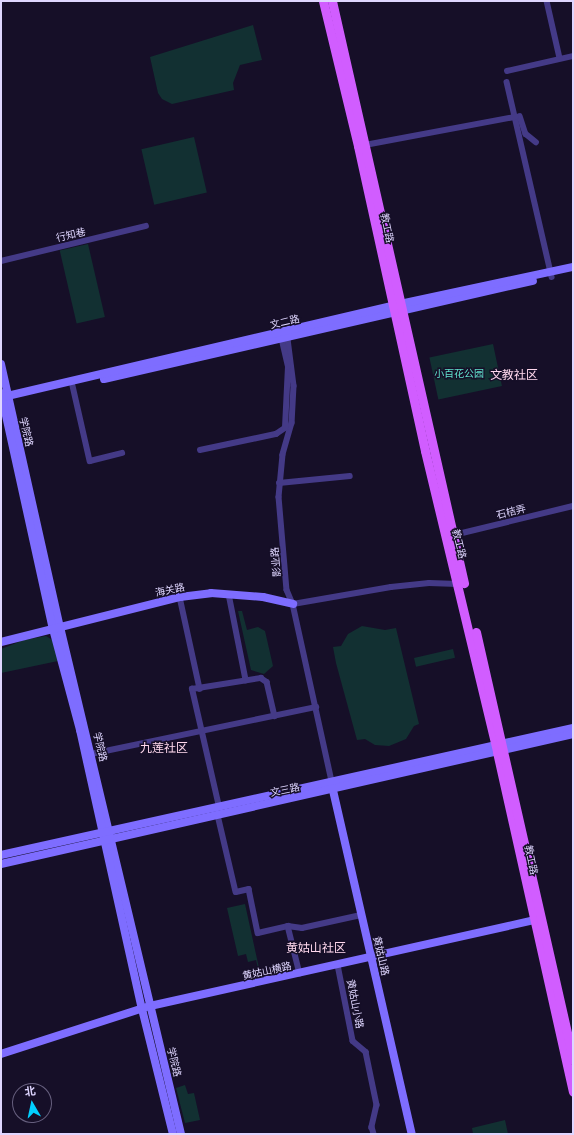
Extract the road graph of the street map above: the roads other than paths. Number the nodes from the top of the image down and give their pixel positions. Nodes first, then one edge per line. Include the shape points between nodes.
1 (323, 1) edge
2 (332, 1) edge
3 (547, 1) edge
4 (573, 56) edge
5 (560, 58) junction
6 (506, 71) dead end
7 (507, 82) dead end
8 (518, 116) junction
9 (536, 142) dead end
10 (365, 145) junction
11 (146, 226) dead end
12 (1, 261) edge
13 (573, 267) edge
14 (573, 272) edge
15 (552, 274) junction
16 (398, 310) junction
17 (285, 340) junction
18 (1, 364) edge
19 (73, 386) junction
20 (4, 398) edge
21 (200, 450) dead end
22 (122, 454) dead end
23 (350, 476) dead end
24 (279, 483) junction
25 (573, 506) edge
26 (454, 535) junction
27 (458, 584) junction
28 (229, 594) junction
29 (180, 597) junction
30 (293, 604) junction
31 (56, 628) junction
32 (1, 642) edge
33 (246, 680) junction
34 (200, 689) junction
35 (316, 708) junction
36 (275, 716) junction
37 (573, 728) edge
38 (202, 730) junction
39 (573, 734) edge
40 (499, 747) junction
41 (91, 754) junction
42 (332, 786) junction
43 (217, 809) junction
44 (106, 835) junction
45 (1, 855) edge
46 (1, 864) edge
47 (361, 915) junction
48 (537, 920) junction
49 (288, 926) junction
50 (371, 958) junction
51 (338, 965) junction
52 (300, 974) junction
53 (146, 1008) junction
54 (1, 1054) edge
55 (573, 1060) edge
56 (573, 1092) edge
57 (173, 1134) edge
58 (181, 1134) edge
59 (374, 1134) edge
60 (412, 1134) edge

1 - 16 main road, 教工路
2 - 10 main road, 教工路
3 - 5 street
4 - 5 street
5 - 6 street
7 - 8 street
8 - 9 street via 526,134
8 - 10 street
8 - 15 street
10 - 16 main road, 教工路
11 - 12 street, 行知巷
13 - 15 main road, 文二路
14 - 15 main road, 文二路
15 - 16 main road, 文二路
16 - 17 main road, 文二路
16 - 20 main road, 文二路
16 - 26 main road, 教工路
16 - 27 main road, 教工路 via 425,451
17 - 19 main road, 文二路
17 - 21 street via 288,367 285,428 276,434
17 - 24 street, 影业路 via 294,386 292,423
18 - 20 main road, 学院路
19 - 20 main road, 文二路
19 - 22 street via 90,461
20 - 31 main road, 学院路
23 - 24 street
24 - 30 street, 影业路 via 288,590
25 - 26 street, 石桔弄
26 - 40 main road, 教工路
27 - 30 street via 429,583 391,587
27 - 40 main road, 教工路
28 - 29 main road, 海关路 via 211,593
28 - 30 main road, 海关路
28 - 33 street
29 - 31 main road, 海关路
29 - 34 street
30 - 35 street, 影业路
31 - 32 main road, 海关路
31 - 41 main road, 学院路
31 - 44 main road, 学院路
33 - 34 street
33 - 36 street via 261,678 267,682
34 - 38 street via 192,689
35 - 36 street
35 - 42 street, 影业路
36 - 38 street
37 - 40 main road, 文三路
38 - 41 street
38 - 43 street
39 - 40 main road, 文三路
40 - 42 main road, 文三路
40 - 48 main road, 教工路
41 - 44 main road, 学院路
42 - 43 main road, 文三路
42 - 47 main road, 黄姑山路
43 - 44 main road, 文三路
43 - 49 street via 236,892 249,889 258,933
44 - 45 main road, 文三路
44 - 46 main road, 文三路
44 - 53 main road, 学院路
47 - 49 street via 302,928
47 - 50 main road, 黄姑山路
48 - 50 main road, 黄姑山横路
48 - 55 main road, 教工路
48 - 56 main road, 教工路
49 - 52 street
50 - 51 main road, 黄姑山横路
50 - 60 main road, 黄姑山路
51 - 52 main road, 黄姑山横路
51 - 59 street, 黄姑山小路 via 353,1041 366,1052 377,1105 372,1127
52 - 53 main road, 黄姑山横路
53 - 54 main road, 黄姑山横路
53 - 57 main road, 学院路
53 - 58 main road, 学院路

